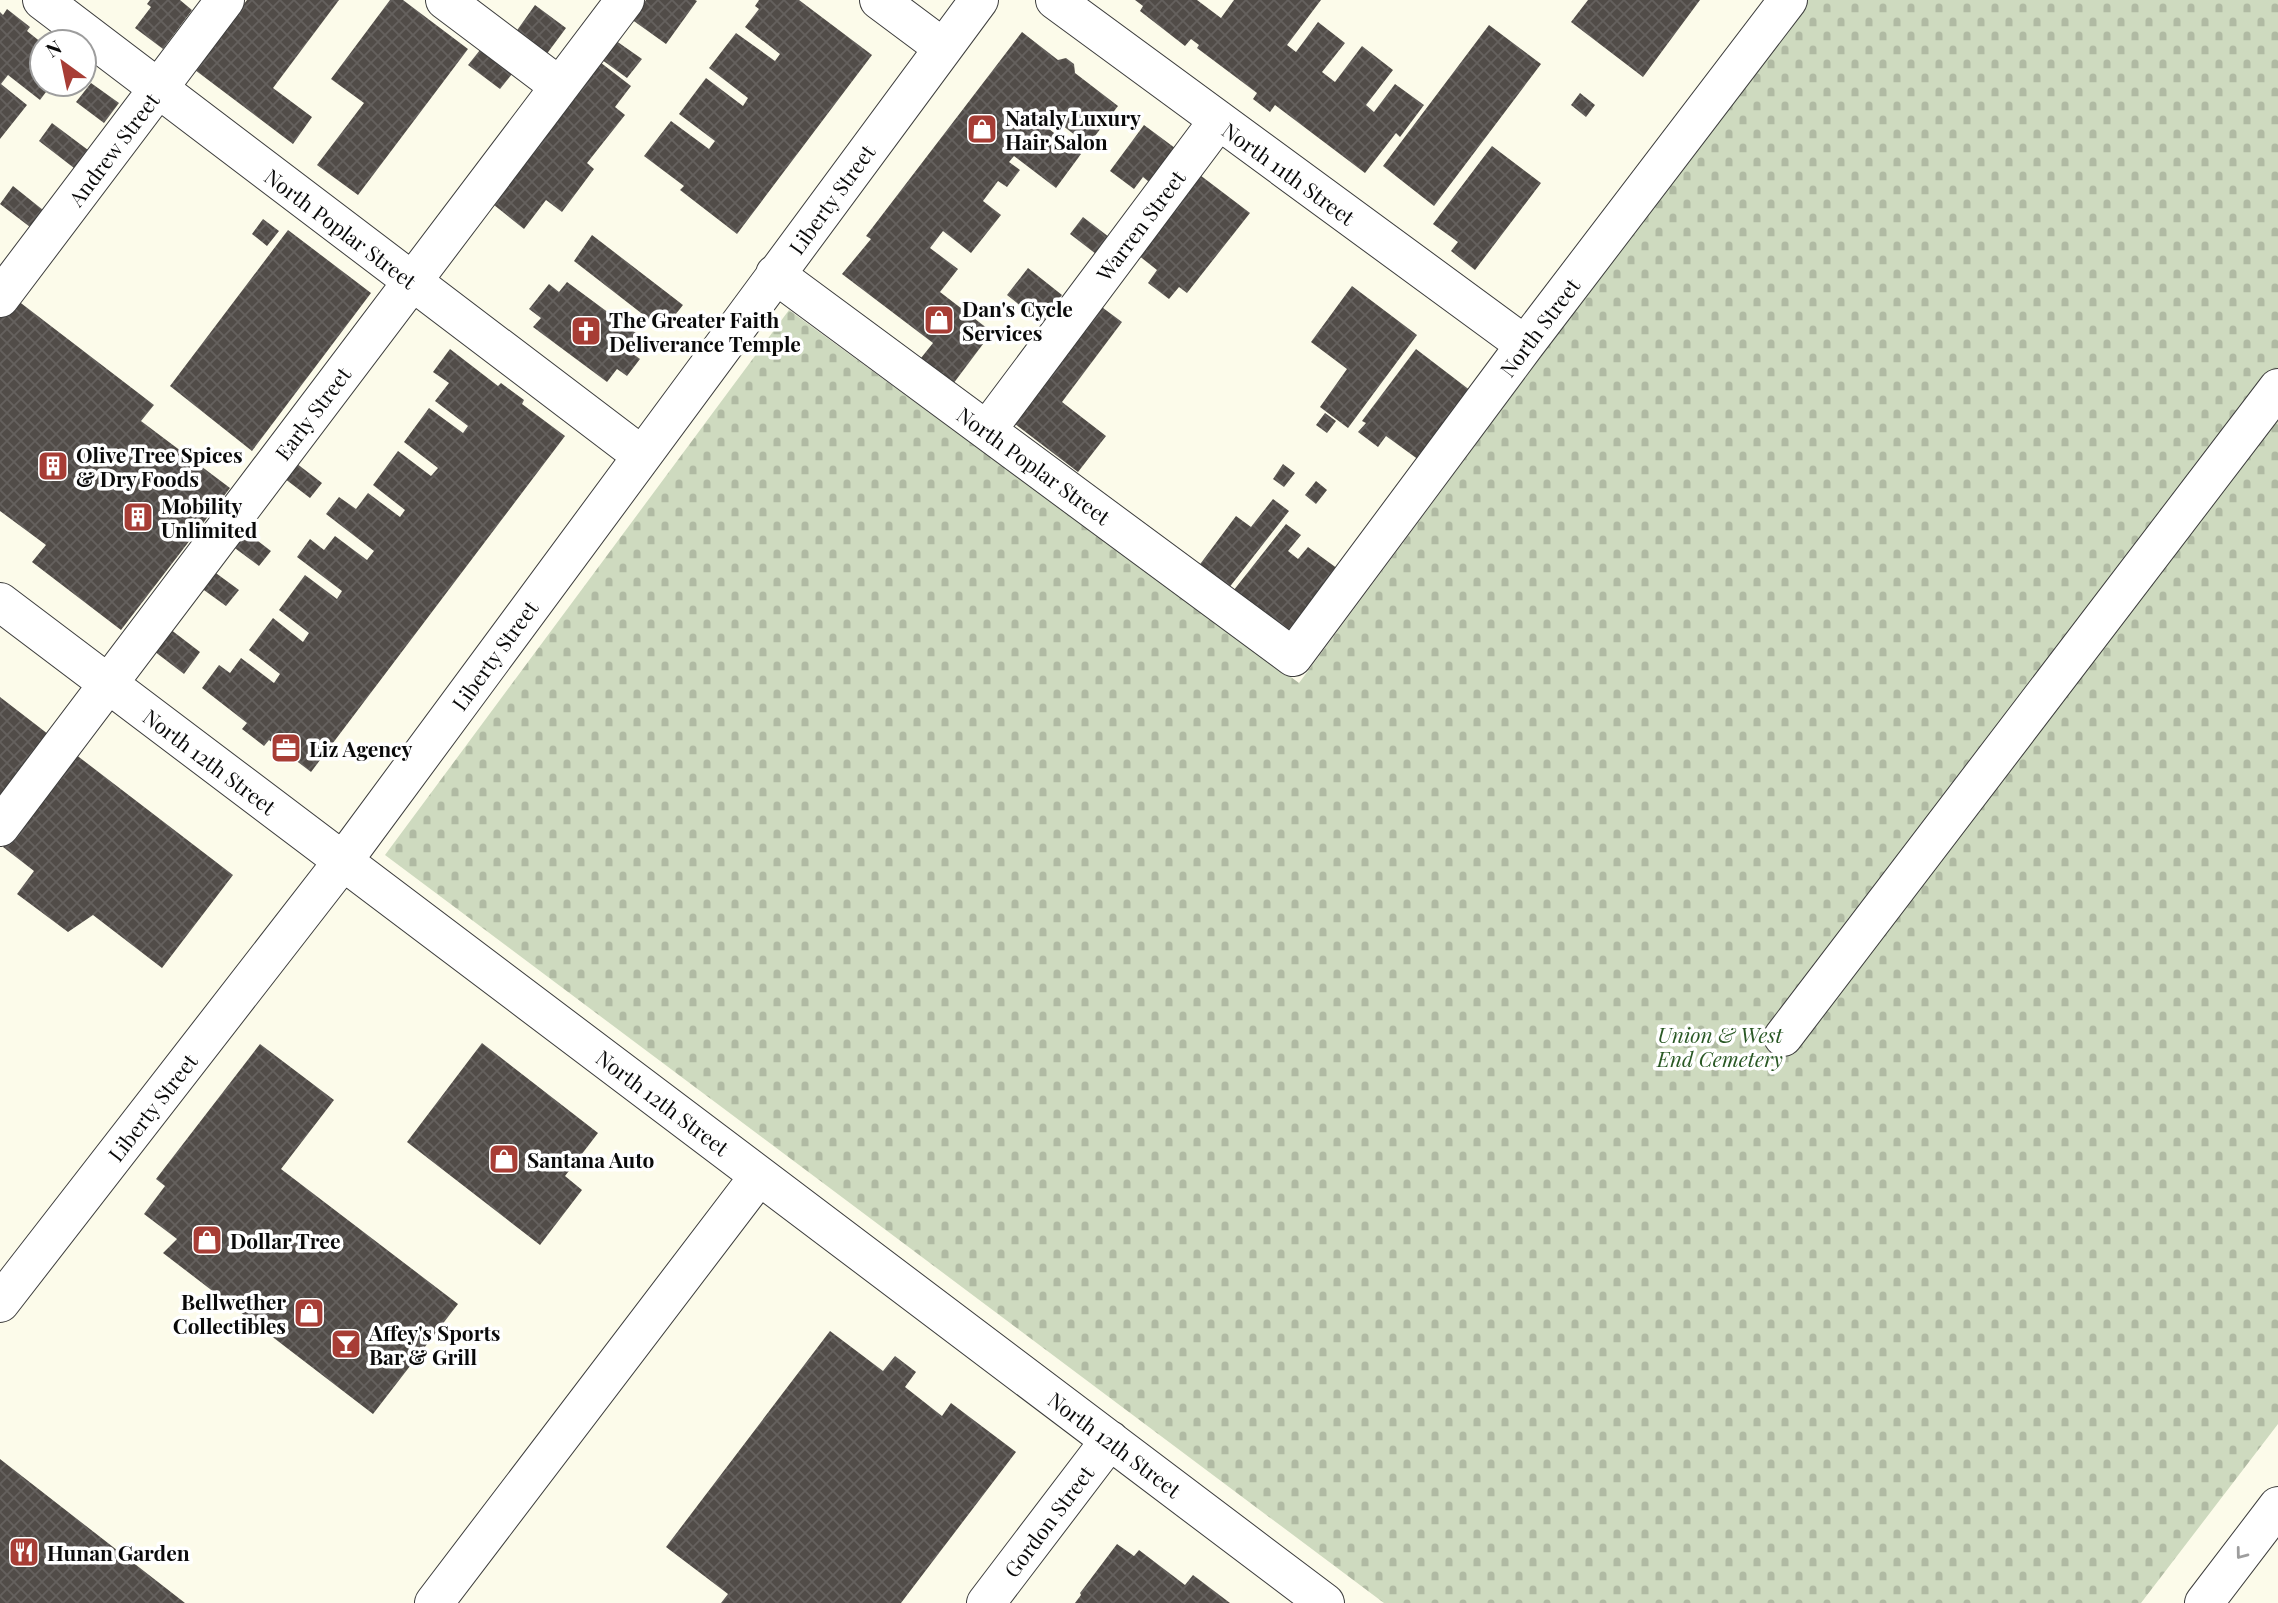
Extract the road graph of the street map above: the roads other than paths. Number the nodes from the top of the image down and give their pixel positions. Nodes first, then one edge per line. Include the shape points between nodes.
1 (42, 0) edge
2 (225, 0) edge
3 (445, 0) edge
4 (625, 0) edge
5 (879, 0) edge
6 (979, 0) edge
7 (1055, 0) edge
8 (1788, 0) edge
9 (942, 47) junction
10 (559, 86) junction
11 (158, 89) junction
12 (1218, 121) junction
13 (775, 274) junction
14 (412, 281) junction
15 (0, 298) edge
16 (1525, 345) junction
17 (2278, 388) edge
18 (987, 430) junction
19 (641, 455) junction
20 (0, 602) edge
21 (1293, 657) joint
22 (108, 684) junction
23 (0, 827) edge
24 (343, 861) junction
25 (1783, 1037) dead end
26 (759, 1175) junction
27 (0, 1303) edge
28 (1110, 1440) junction
29 (2278, 1506) edge
30 (433, 1603) edge
31 (986, 1603) edge
32 (1325, 1603) edge
33 (2204, 1603) edge

1 - 11 street, North Poplar Street
2 - 11 street, Andrew Street
3 - 10 street
4 - 10 street, Early Street
5 - 9 street
6 - 9 street, Liberty Street
7 - 12 street, North 11th Street
8 - 16 street, North Street
9 - 13 street, Liberty Street
10 - 14 street, Early Street
11 - 14 street, North Poplar Street
11 - 15 street, Andrew Street
12 - 16 street, North 11th Street
12 - 18 street, Warren Street
13 - 18 street, North Poplar Street
13 - 19 street, Liberty Street
14 - 19 street, North Poplar Street
14 - 22 street, Early Street
16 - 21 street, North Street
17 - 25 street
18 - 21 street, North Poplar Street
19 - 24 street, Liberty Street
20 - 22 street, North 12th Street
22 - 23 street, Early Street
22 - 24 street, North 12th Street
24 - 26 street, North 12th Street
24 - 27 street, Liberty Street
26 - 28 street, North 12th Street
26 - 30 street
28 - 31 street, Gordon Street
28 - 32 street, North 12th Street
29 -> 33 street

